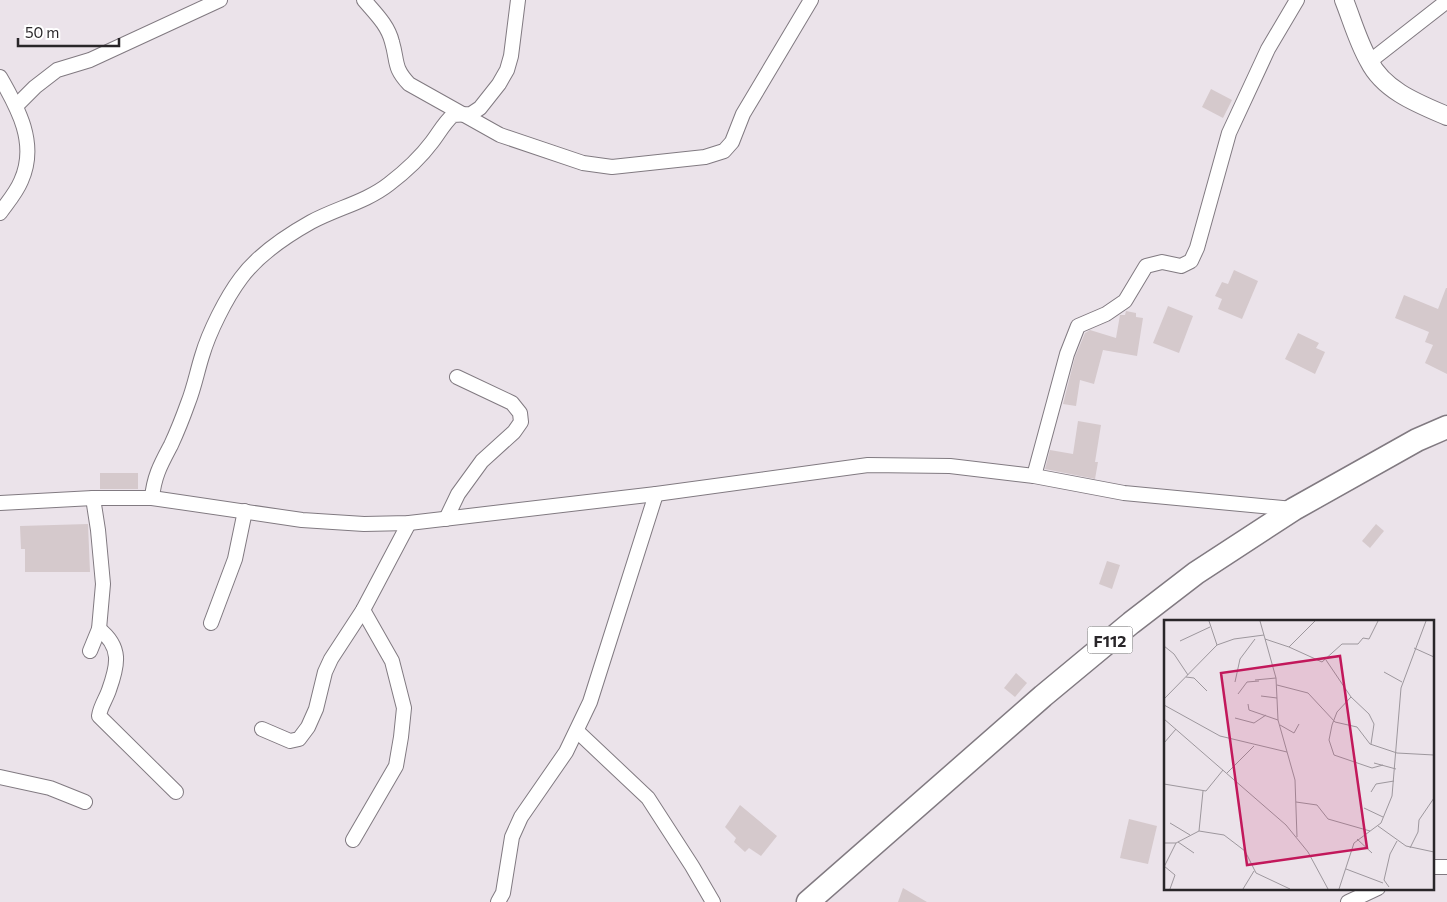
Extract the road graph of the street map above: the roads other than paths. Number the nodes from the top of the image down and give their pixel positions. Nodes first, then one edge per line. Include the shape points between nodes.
1 (220, 0) edge
2 (364, 0) edge
3 (518, 0) edge
4 (811, 0) edge
5 (1297, 0) edge
6 (1344, 0) edge
7 (1447, 1) edge
8 (1369, 62) junction
9 (0, 77) edge
10 (17, 105) junction
11 (461, 114) junction
12 (1447, 116) edge
13 (0, 214) edge
14 (457, 378) dead end
15 (1447, 427) edge
16 (1034, 476) junction
17 (656, 494) junction
18 (93, 498) junction
19 (152, 498) junction
20 (0, 503) edge
21 (1294, 510) junction
22 (245, 511) junction
23 (446, 519) junction
24 (409, 523) junction
25 (363, 610) junction
26 (211, 624) dead end
27 (99, 629) junction
28 (90, 651) dead end
29 (262, 729) dead end
30 (577, 732) junction
31 (0, 777) edge
32 (176, 792) dead end
33 (85, 802) dead end
34 (353, 840) dead end
35 (1434, 867) edge
36 (1447, 867) edge
37 (1374, 890) edge
38 (498, 902) edge
39 (713, 902) edge
40 (808, 902) edge
41 (1348, 902) edge

1 - 10 street via 90,60 57,70
2 - 11 street via 384,24 400,74 409,84
3 - 11 street via 507,70 480,108 471,114
4 - 11 street via 724,151 705,157 612,167 583,163 500,135
5 - 16 street via 1268,49 1229,133 1191,261 1181,266 1162,262 1146,266 1125,301 1106,314 1078,326 1067,354
6 - 8 street
7 - 8 street
8 - 12 street via 1396,91
9 - 10 street
10 - 13 street via 28,141 26,163 21,182
11 - 19 street via 452,114 418,160 387,186 294,232 259,259 241,278 202,355 185,412 154,480
14 - 23 street via 512,403 520,413 520,422 514,432 482,461 458,494
15 - 21 main road, F112 via 1417,440
16 - 17 street via 950,466 868,465
16 - 21 street via 1124,493
17 - 23 street
17 - 30 street via 590,702
18 - 19 street
18 - 20 street
18 - 27 street via 103,584
19 - 22 street
21 - 40 main road, F112 via 1196,573 1131,623
22 - 24 street via 302,520
22 - 26 street via 235,559
23 - 24 street
24 - 25 street
25 - 29 street via 331,659 316,709 299,739 290,740
25 - 34 street via 392,661 404,708 396,766
27 - 28 street
27 - 32 street via 114,645 116,665 99,716
30 - 38 street via 521,817 512,837 503,893
30 - 39 street via 648,798
31 - 33 street via 50,788
35 - 36 street
37 - 41 street

